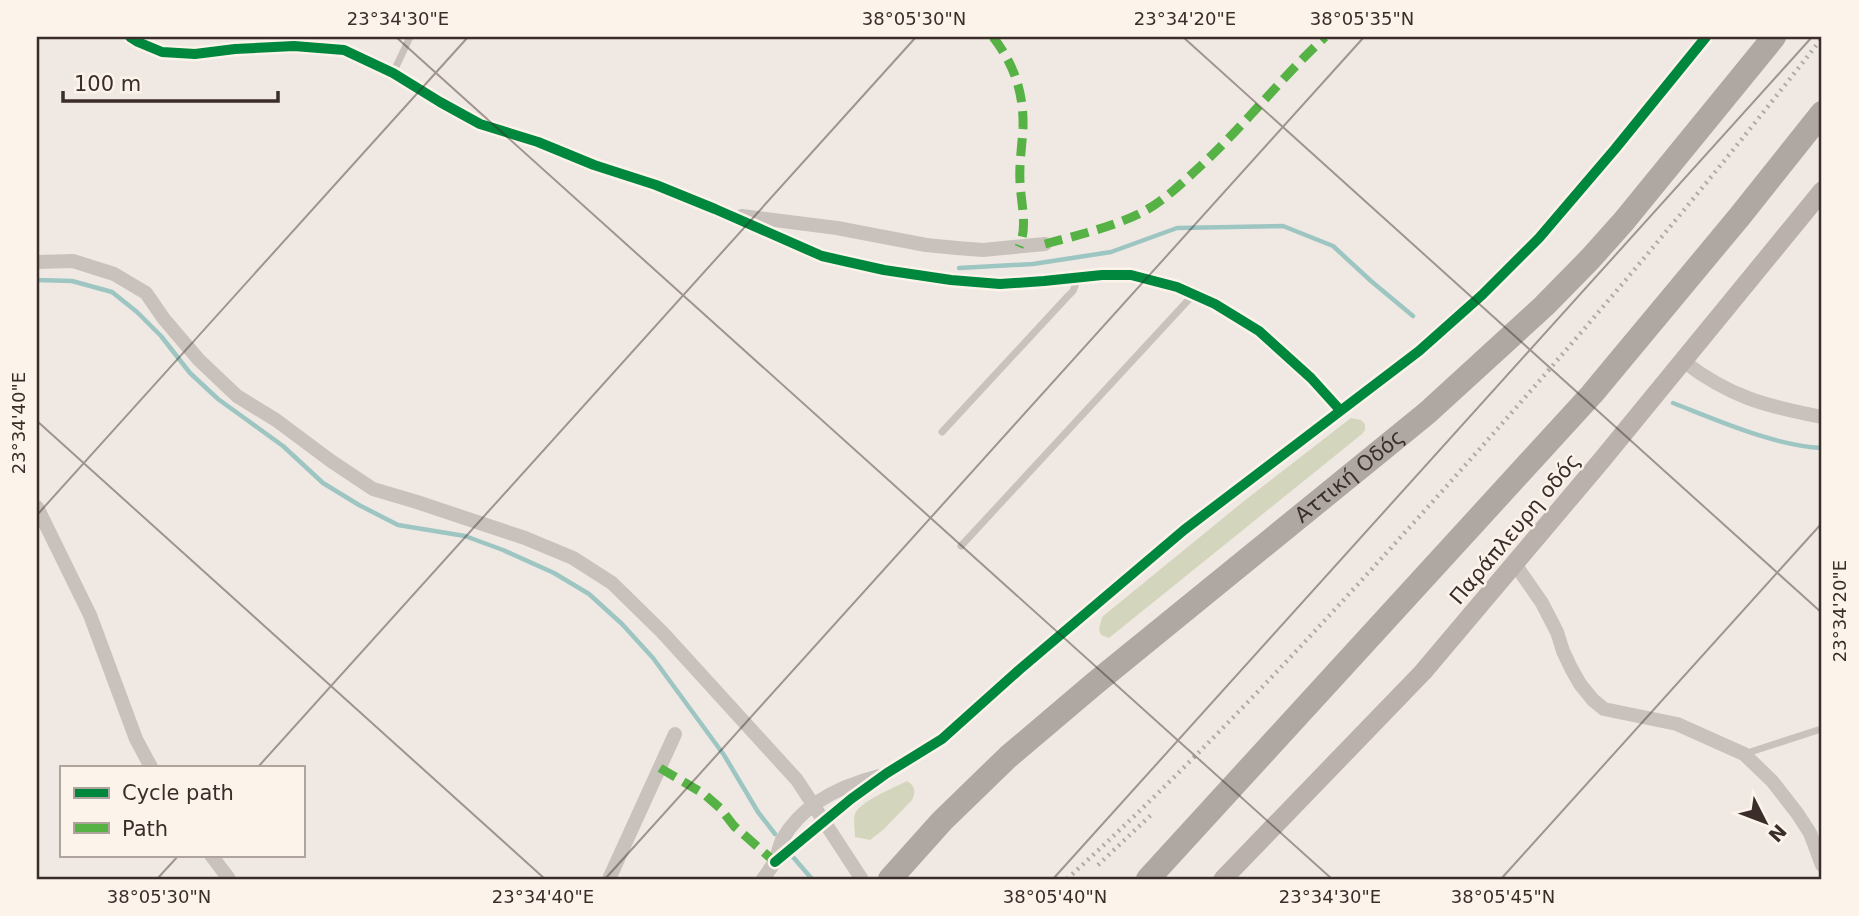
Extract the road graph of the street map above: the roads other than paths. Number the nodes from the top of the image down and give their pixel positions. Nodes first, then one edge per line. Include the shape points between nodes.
1 (130, 37) edge
2 (410, 37) edge
3 (1706, 37) edge
4 (1774, 37) edge
5 (393, 73) junction
6 (1822, 113) edge
7 (1822, 191) edge
8 (724, 213) junction
9 (1045, 244) dead end
10 (37, 262) edge
11 (1078, 277) junction
12 (1194, 294) junction
13 (1684, 361) junction
14 (1340, 410) junction
15 (1822, 417) edge
16 (942, 432) dead end
17 (37, 507) edge
18 (961, 546) dead end
19 (1515, 564) junction
20 (1822, 730) edge
21 (674, 734) dead end
22 (1744, 754) junction
23 (150, 766) edge
24 (887, 774) junction
25 (814, 804) junction
26 (824, 821) junction
27 (212, 856) edge
28 (775, 862) junction
29 (1822, 865) edge
30 (861, 878) edge
31 (229, 879) edge
32 (609, 879) edge
33 (763, 879) edge
34 (890, 879) edge
35 (1148, 879) edge
36 (1223, 879) edge

1 - 5 street via 162,52 294,46 344,50
2 - 5 lane
3 - 14 street via 1539,238 1419,351
4 - 34 highway, Αττική Οδός via 1624,221 1544,306 1427,413 1008,757
5 - 8 street via 480,124
6 - 35 highway via 1592,394
7 - 13 street, Παράπλευρη οδός
8 - 9 street via 957,248
8 - 11 street via 822,256 884,270 1000,284
10 - 25 street via 73,261 114,274 146,293 199,360 237,396 373,489 525,538 573,558 612,583 769,748
11 - 12 street via 1131,275
11 - 16 lane via 1073,291
12 - 14 street via 1259,331
12 - 18 lane
13 - 15 street via 1733,393
13 - 19 street, Παράπλευρη οδός
14 - 24 street via 1184,530 942,739
17 - 23 street via 90,615
19 - 22 street via 1542,603 1571,668 1593,700 1604,709 1676,724
19 - 36 street, Παράπλευρη οδός via 1423,672
20 - 22 lane
21 - 32 street
22 - 29 street via 1797,813
24 - 25 street via 837,789
24 - 26 street
25 - 26 street
25 - 28 street via 793,824
26 - 28 street
26 - 30 street
27 - 31 street
28 - 33 street

